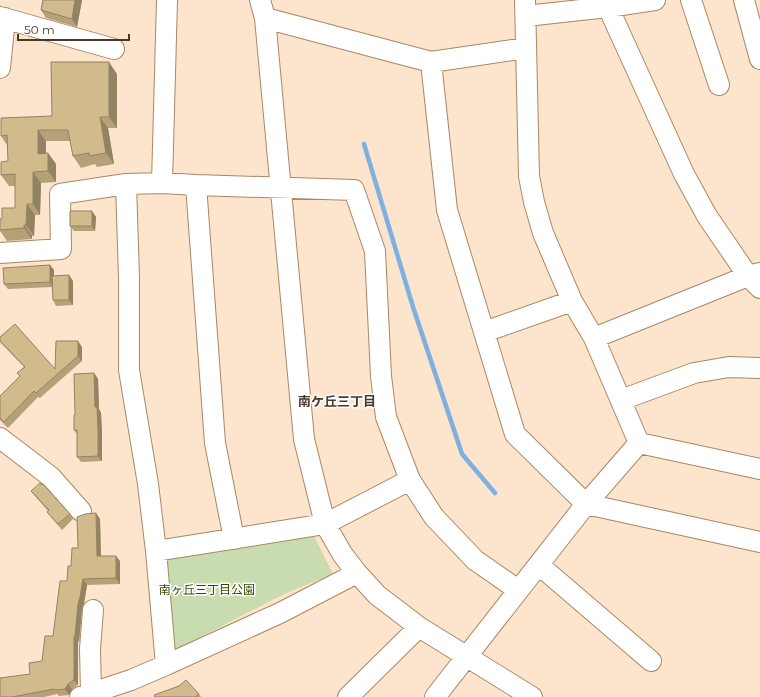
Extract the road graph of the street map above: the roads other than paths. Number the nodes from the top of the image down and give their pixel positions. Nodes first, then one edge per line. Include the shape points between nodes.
1 (167, 0) edge
2 (655, 0) edge
3 (691, 0) edge
4 (744, 0) edge
5 (608, 7) junction
6 (525, 8) edge
7 (262, 9) edge
8 (2, 18) edge
9 (526, 48) junction
10 (114, 49) dead end
11 (760, 59) edge
12 (431, 62) junction
13 (0, 68) edge
14 (719, 84) dead end
15 (162, 183) junction
16 (126, 184) junction
17 (196, 185) junction
18 (281, 187) junction
19 (0, 253) edge
20 (756, 279) edge
21 (572, 301) junction
22 (484, 332) junction
23 (594, 338) junction
24 (760, 368) edge
25 (621, 400) junction
26 (0, 438) edge
27 (639, 442) junction
28 (760, 470) edge
29 (410, 480) junction
30 (586, 504) junction
31 (81, 511) dead end
32 (325, 524) junction
33 (234, 538) junction
34 (760, 542) edge
35 (156, 552) junction
36 (539, 566) junction
37 (357, 573) junction
38 (518, 590) junction
39 (93, 610) dead end
40 (419, 627) junction
41 (467, 657) junction
42 (651, 661) dead end
43 (166, 665) junction
44 (85, 695) edge
45 (348, 697) edge
46 (435, 697) edge
47 (532, 697) edge

1 - 15 street
2 - 5 street
3 - 14 street
4 - 11 street
5 - 6 street
5 - 20 street via 684,174 707,216
6 - 9 street
7 - 12 street
7 - 18 street
8 - 10 street
8 - 13 street
9 - 12 street
9 - 21 street via 529,176 542,233
12 - 22 street via 447,210
15 - 16 street
15 - 17 street
16 - 19 street via 60,194 61,249
16 - 35 street via 129,370 147,476
17 - 18 street
17 - 33 street via 215,443
18 - 29 street via 354,190 375,251 381,376 386,417
18 - 32 street via 304,439
20 - 23 street
21 - 22 street
21 - 23 street
22 - 30 street via 515,434
23 - 25 street
24 - 25 street via 729,367 694,373
25 - 27 street
26 - 31 street via 51,477
27 - 28 street
27 - 30 street
29 - 32 street
29 - 38 street via 434,517 475,560
30 - 34 street
30 - 36 street
32 - 33 street
32 - 37 street
33 - 35 street
35 - 43 street
36 - 38 street
36 - 42 street
37 - 40 street via 377,595
37 - 43 street via 280,613
38 - 41 street
39 - 44 street
40 - 41 street
40 - 45 street
41 - 46 street
41 - 47 street
43 - 44 street

